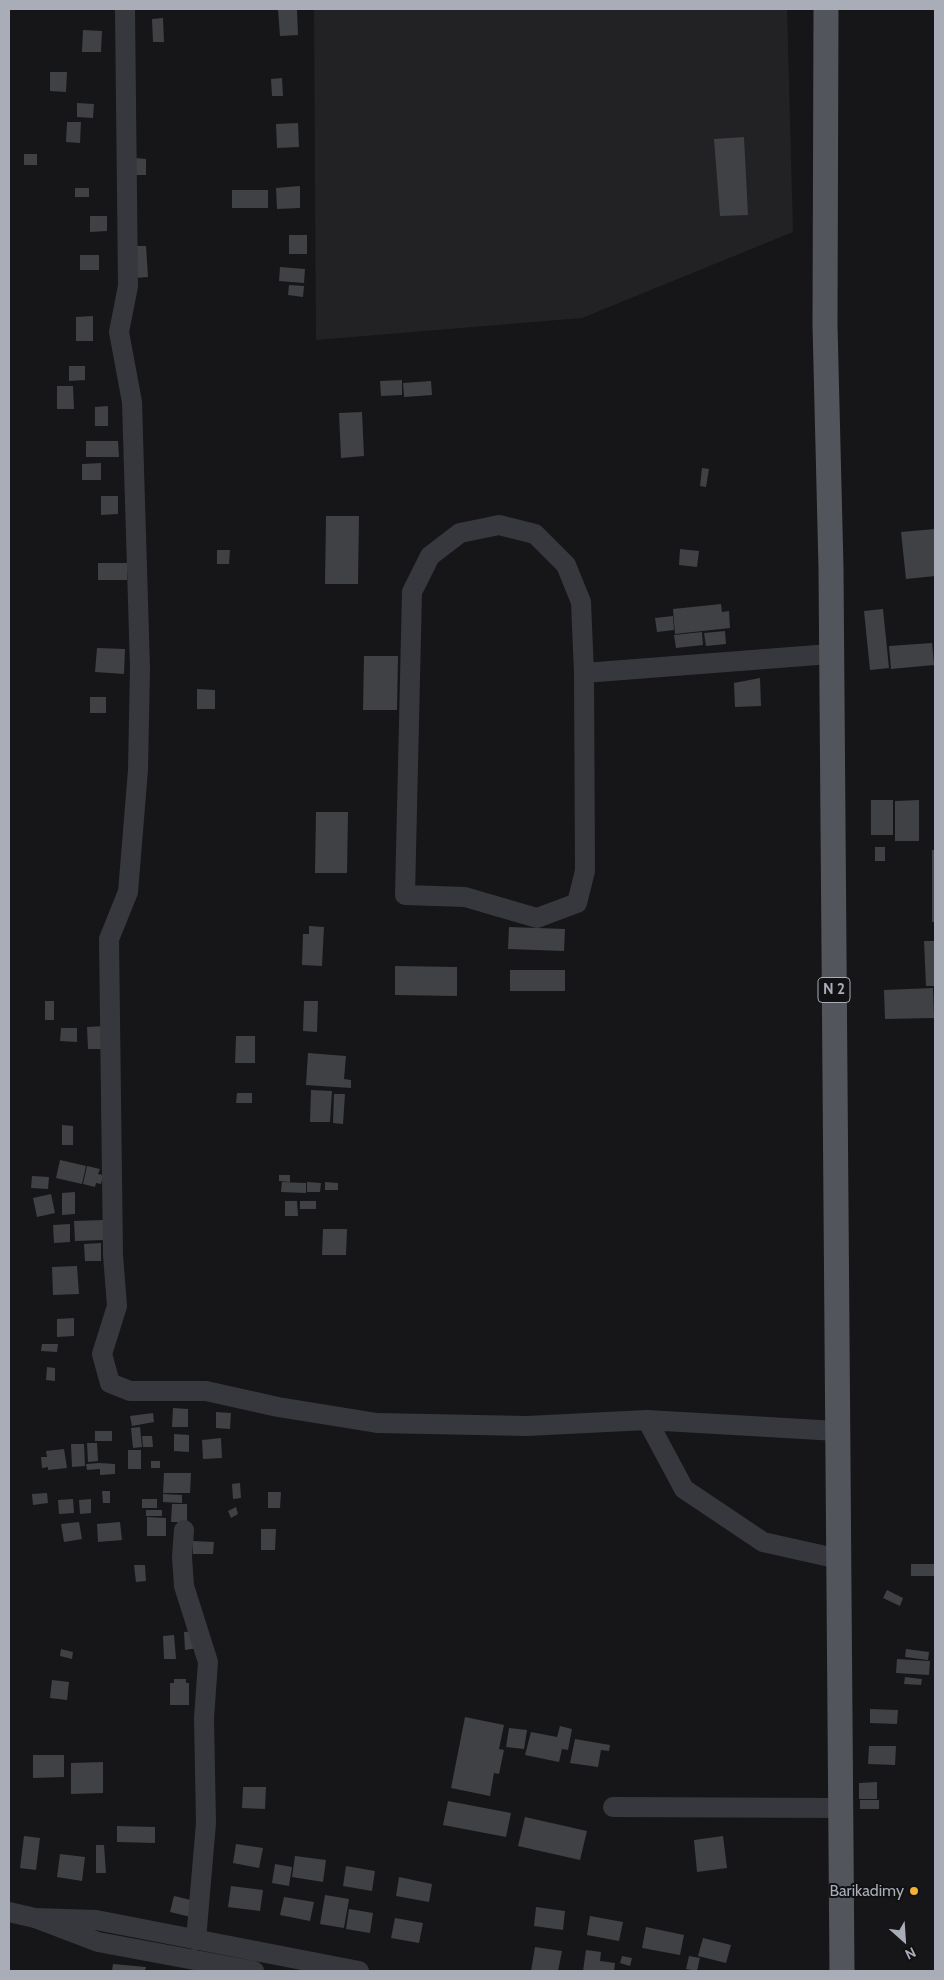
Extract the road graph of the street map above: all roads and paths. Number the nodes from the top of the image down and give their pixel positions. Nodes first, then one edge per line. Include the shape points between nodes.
1 (125, 9) edge
2 (826, 9) edge
3 (830, 654) junction
4 (584, 673) junction
5 (647, 1420) junction
6 (837, 1431) junction
7 (184, 1530) dead end
8 (839, 1559) junction
9 (613, 1807) dead end
10 (840, 1808) junction
11 (9, 1912) edge
12 (35, 1918) junction
13 (196, 1940) junction
14 (288, 1964) edge
15 (220, 1968) edge
16 (254, 1971) edge
17 (359, 1971) edge
18 (842, 1971) edge

1 - 5 street via 128,286 119,332 132,402 140,668 138,770 128,892 109,939 113,1255 117,1306 102,1354 110,1383 130,1391 206,1391 377,1423 528,1426
2 - 3 main road, N 2 via 825,325
3 - 4 street
3 - 6 main road, N 2
4 - 4 street via 585,871 577,903 537,918 465,898 405,895 412,592 430,556 460,533 499,525 535,534 566,565 581,602
5 - 6 street
5 - 8 street via 684,1489 763,1542
6 - 8 main road, N 2
7 - 13 street via 184,1586 208,1662 204,1718 206,1822
8 - 10 main road, N 2
9 - 10 street
10 - 18 main road, N 2
11 - 12 street
12 - 13 street via 96,1920
12 - 15 street via 98,1942
13 - 14 street
14 - 17 street
15 - 16 street

